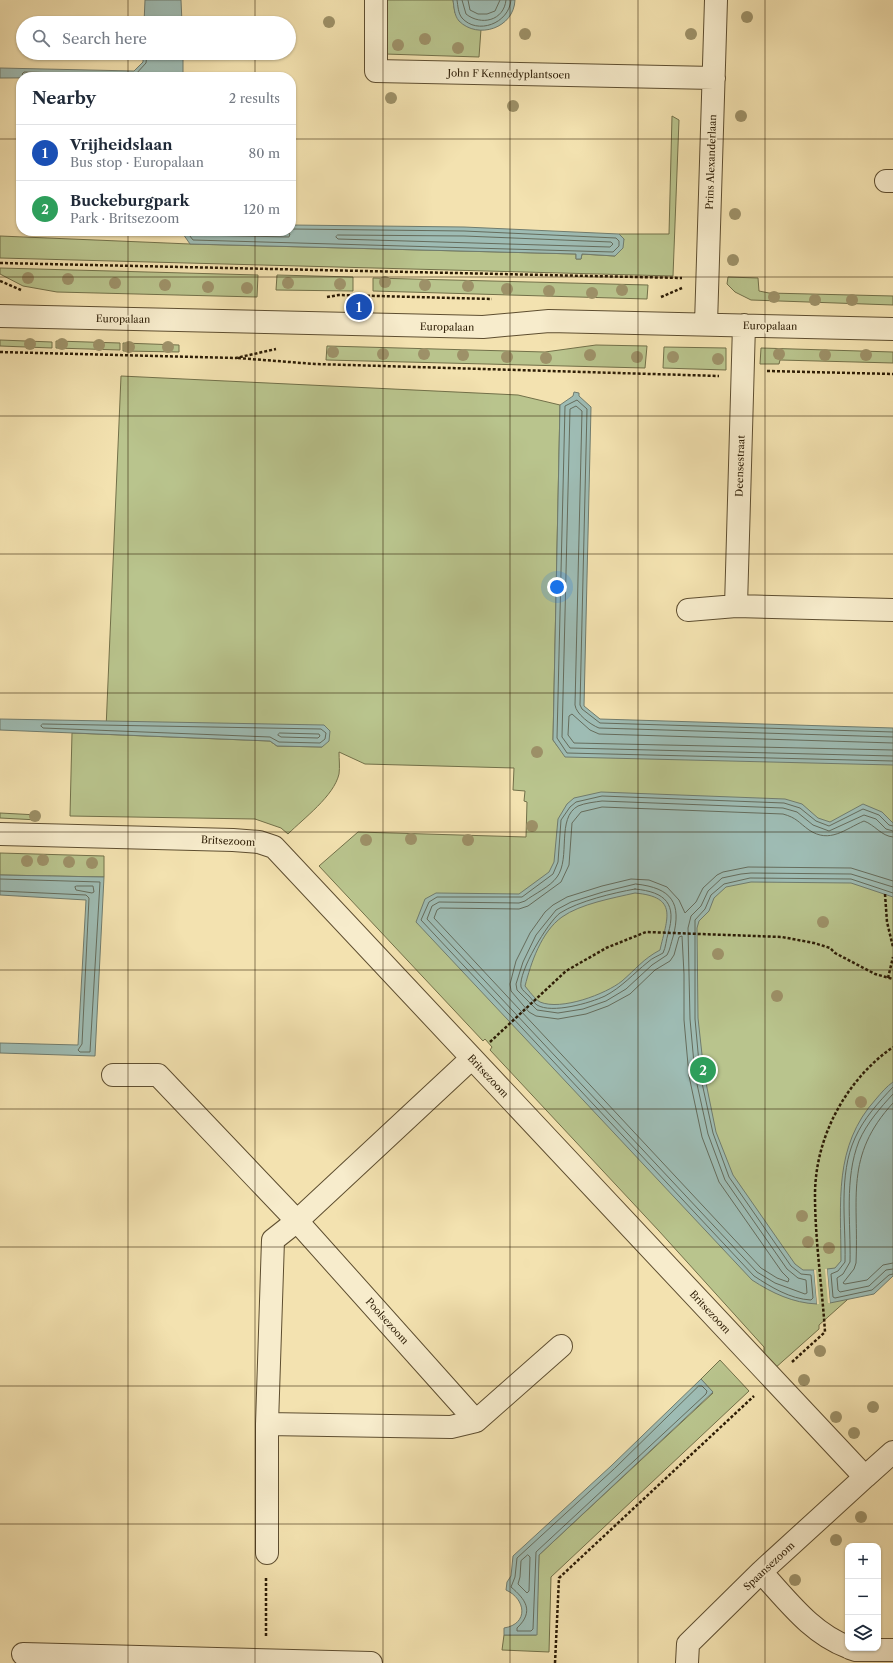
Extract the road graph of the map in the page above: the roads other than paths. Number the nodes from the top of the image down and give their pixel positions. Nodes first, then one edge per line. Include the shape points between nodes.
1 (376, 0) edge
2 (716, 0) edge
3 (714, 78) junction
4 (0, 316) edge
5 (706, 324) junction
6 (744, 325) junction
7 (893, 328) edge
8 (736, 606) junction
9 (688, 610) dead end
10 (893, 610) edge
11 (0, 834) edge
12 (472, 1058) junction
13 (113, 1075) dead end
14 (297, 1221) junction
15 (562, 1346) dead end
16 (476, 1421) junction
17 (267, 1424) junction
18 (893, 1452) edge
19 (865, 1477) junction
20 (267, 1553) road end
21 (762, 1572) junction
22 (845, 1646) edge
23 (881, 1650) edge
24 (893, 1650) edge
25 (23, 1654) dead end
26 (320, 1662) edge
27 (371, 1663) edge
28 (687, 1663) edge

1 - 3 street, John F Kennedyplantsoen via 376,71
2 - 3 street, Prins Alexanderlaan
3 - 5 street, Prins Alexanderlaan
4 - 5 street, Europalaan via 483,327 549,321
5 - 6 street, Europalaan
6 - 7 street, Europalaan
6 - 8 street, Deensestraat
8 - 9 street
8 - 10 street
11 - 12 street, Britsezoom via 233,840 259,842 274,848
12 - 14 street
12 - 19 street, Britsezoom
13 - 14 street, Poolsezoom via 158,1075
14 - 16 street, Poolsezoom
14 - 17 street via 273,1240
15 - 16 street
16 - 17 street via 451,1427
17 - 20 street
18 - 19 street
19 - 21 street, Spaansezoom
21 - 22 street via 810,1626
21 - 28 street, Spaansezoom via 688,1644
23 - 24 street
25 - 26 street
26 - 27 street

